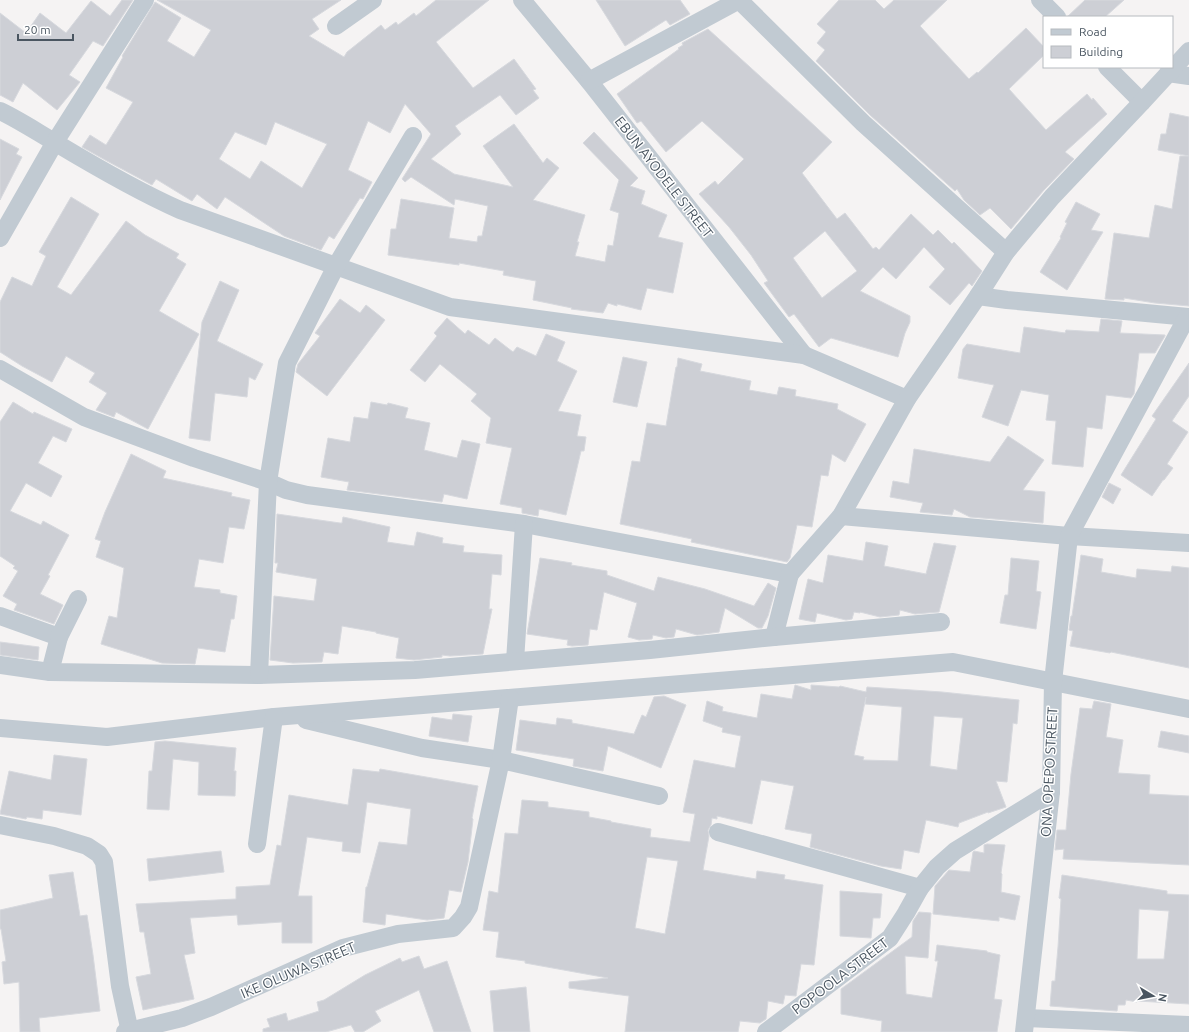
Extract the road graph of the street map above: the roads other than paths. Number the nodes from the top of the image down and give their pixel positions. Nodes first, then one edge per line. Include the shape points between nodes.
1 (145, 0) edge
2 (373, 0) edge
3 (522, 0) edge
4 (1040, 0) edge
5 (1056, 16) edge
6 (336, 26) dead end
7 (1189, 51) edge
8 (1108, 68) edge
9 (1173, 68) edge
10 (1173, 68) edge
11 (1168, 73) junction
12 (1189, 76) edge
13 (589, 81) junction
14 (1142, 102) junction
15 (0, 111) edge
16 (413, 136) dead end
17 (55, 142) junction
18 (0, 238) edge
19 (1006, 252) junction
20 (336, 266) junction
21 (978, 296) junction
22 (1188, 317) edge
23 (804, 355) junction
24 (0, 369) edge
25 (907, 399) junction
26 (268, 482) junction
27 (841, 516) junction
28 (524, 524) junction
29 (1069, 536) junction
30 (1189, 543) edge
31 (790, 574) junction
32 (78, 599) dead end
33 (0, 616) edge
34 (941, 622) dead end
35 (774, 636) junction
36 (59, 637) junction
37 (515, 661) junction
38 (0, 665) edge
39 (50, 672) junction
40 (259, 675) junction
41 (1053, 679) junction
42 (510, 698) junction
43 (1189, 709) edge
44 (281, 717) junction
45 (0, 728) edge
46 (501, 760) junction
47 (1051, 792) junction
48 (659, 796) dead end
49 (0, 825) edge
50 (718, 832) dead end
51 (257, 844) dead end
52 (920, 888) junction
53 (1025, 1025) edge
54 (1189, 1025) edge
55 (125, 1032) edge
56 (130, 1032) edge
57 (766, 1032) edge

1 - 17 street
2 - 6 street
3 - 13 street, EBUN AYODELE STREET
4 - 5 street
7 - 10 street
8 - 14 street
9 - 11 street
11 - 12 street
11 - 14 street
13 - 19 street via 739,0 863,123
13 - 23 street, EBUN AYODELE STREET
14 - 19 street via 1052,197
15 - 17 street
16 - 20 street
17 - 18 street
17 - 20 street via 166,204
19 - 21 street
20 - 23 street via 450,307
20 - 26 street via 288,363
21 - 22 street
21 - 25 street
22 - 29 street
23 - 25 street
24 - 26 street via 84,417 194,458
25 - 27 street
26 - 28 street via 307,495
26 - 40 street
27 - 29 street
27 - 31 street
28 - 31 street
28 - 37 street
29 - 30 street
29 - 41 street, ONA OPEPO STREET
31 - 35 street
32 - 36 street
33 - 36 street
34 - 35 street
35 - 37 street via 650,650
36 - 39 street
37 - 40 street via 415,670
38 - 39 street
39 - 40 street
41 - 42 street via 953,662
41 - 43 street
41 - 47 street, ONA OPEPO STREET
42 - 44 street
42 - 46 street, IKE OLUWA STREET
44 - 45 street via 107,737
44 - 46 street via 422,748
44 - 51 street
46 - 48 street
46 - 56 street, IKE OLUWA STREET via 469,907 464,917 453,928 398,934 344,948 182,1018
47 - 52 street, POPOOLA STREET via 955,851 937,867
47 - 53 street, ONA OPEPO STREET
49 - 56 street via 54,836 87,846 99,854 104,862 120,986
50 - 52 street
52 - 57 street, POPOOLA STREET via 890,938
53 - 54 street
55 - 56 street, IKE OLUWA STREET

